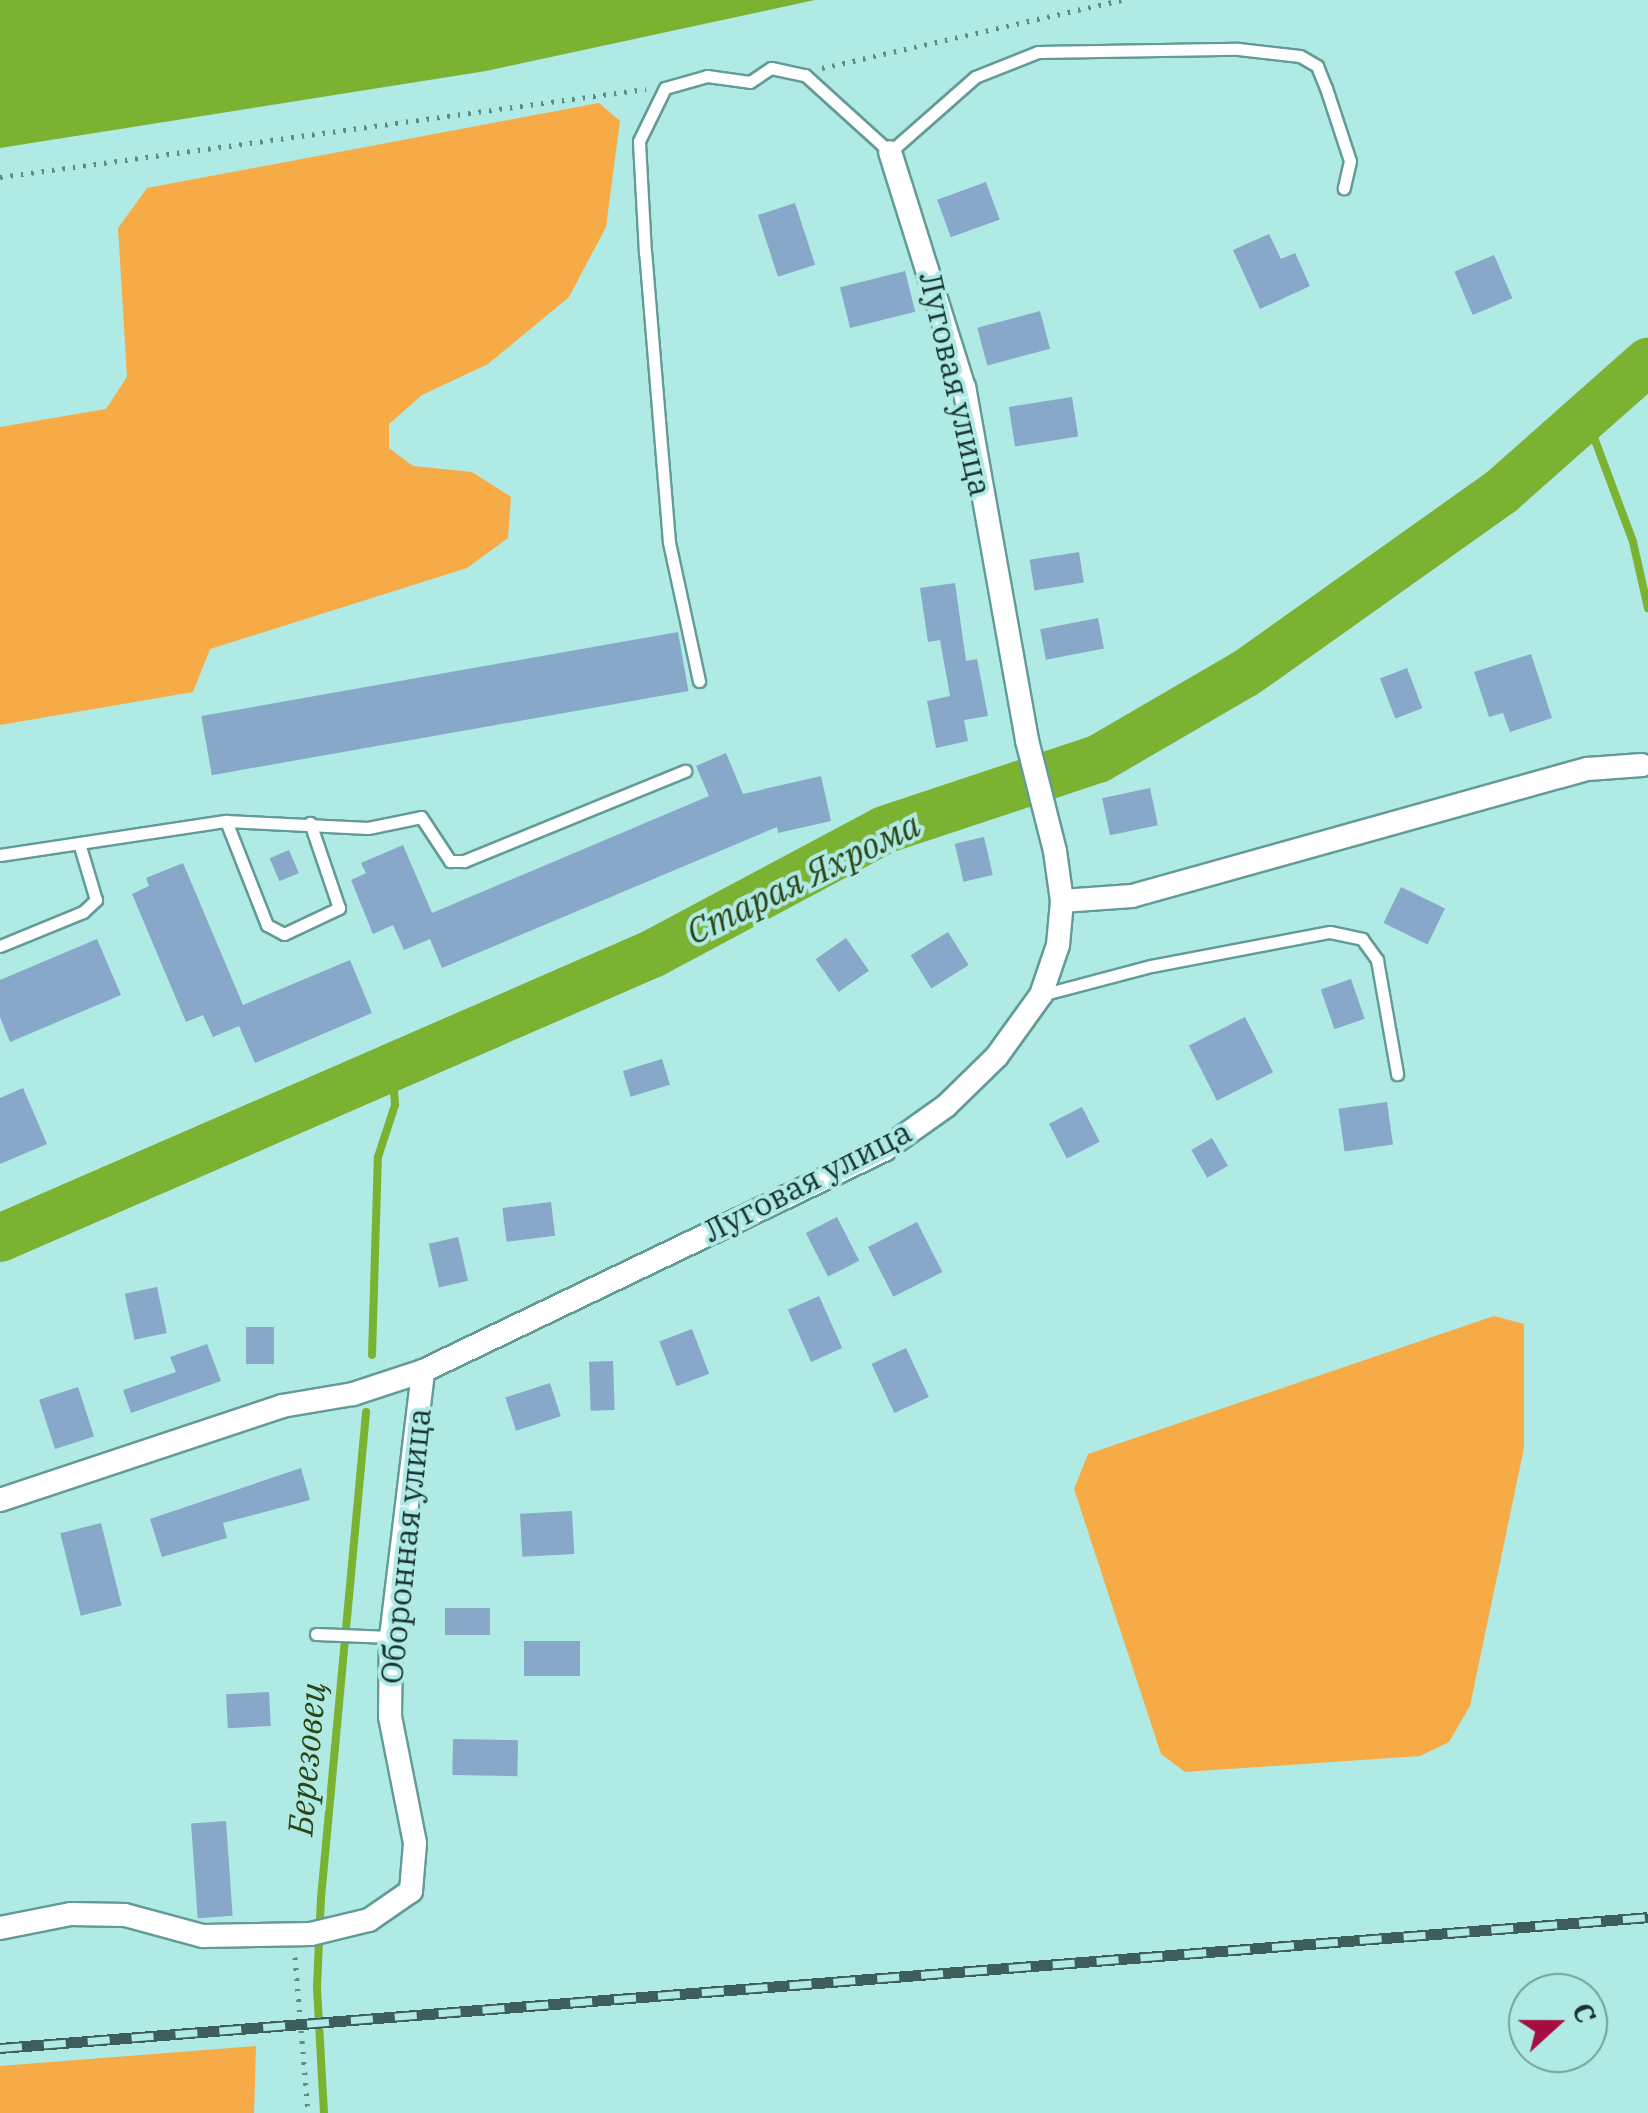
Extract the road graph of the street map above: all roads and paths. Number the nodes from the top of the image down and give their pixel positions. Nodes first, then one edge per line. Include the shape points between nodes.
1 (1121, 0) edge
2 (796, 73) junction
3 (665, 88) junction
4 (890, 152) junction
5 (0, 177) edge
6 (1344, 188) dead end
7 (699, 681) dead end
8 (1645, 765) edge
9 (685, 771) dead end
10 (226, 820) junction
11 (310, 823) junction
12 (78, 843) junction
13 (0, 855) edge
14 (1062, 901) junction
15 (0, 946) edge
16 (1041, 995) junction
17 (1397, 1074) dead end
18 (423, 1370) junction
19 (0, 1500) edge
20 (316, 1634) dead end
21 (391, 1638) junction
22 (0, 1928) edge
23 (313, 1934) junction
24 (308, 2113) edge

1 - 2 path
2 - 3 lane via 772,68 750,82 706,76
2 - 4 lane via 846,106
3 - 5 path
3 - 7 lane via 639,141 645,254 669,542
4 - 6 lane via 975,76 1004,62 1038,52 1238,49 1300,56 1317,66 1350,161
4 - 14 street, Луговая улица via 964,388
8 - 14 street via 1588,769 1132,896
9 - 11 lane via 464,861 442,853 421,816 368,828
10 - 11 lane
10 - 11 lane via 267,925 284,934 338,908
10 - 12 lane
12 - 13 lane
12 - 15 lane via 96,900 83,912
14 - 16 street, Луговая улица via 1058,945
16 - 17 lane via 1330,932 1362,939 1377,960
16 - 18 street, Луговая улица via 996,1056 946,1106 884,1150
18 - 19 street, Луговая улица via 353,1394 282,1406
18 - 21 street, Оборонная улица
20 - 21 lane via 332,1640
21 - 23 street, Оборонная улица via 390,1717 415,1843 411,1892 392,1910
22 - 23 street, Оборонная улица via 71,1914 124,1915 203,1936
23 - 24 path via 293,1970

